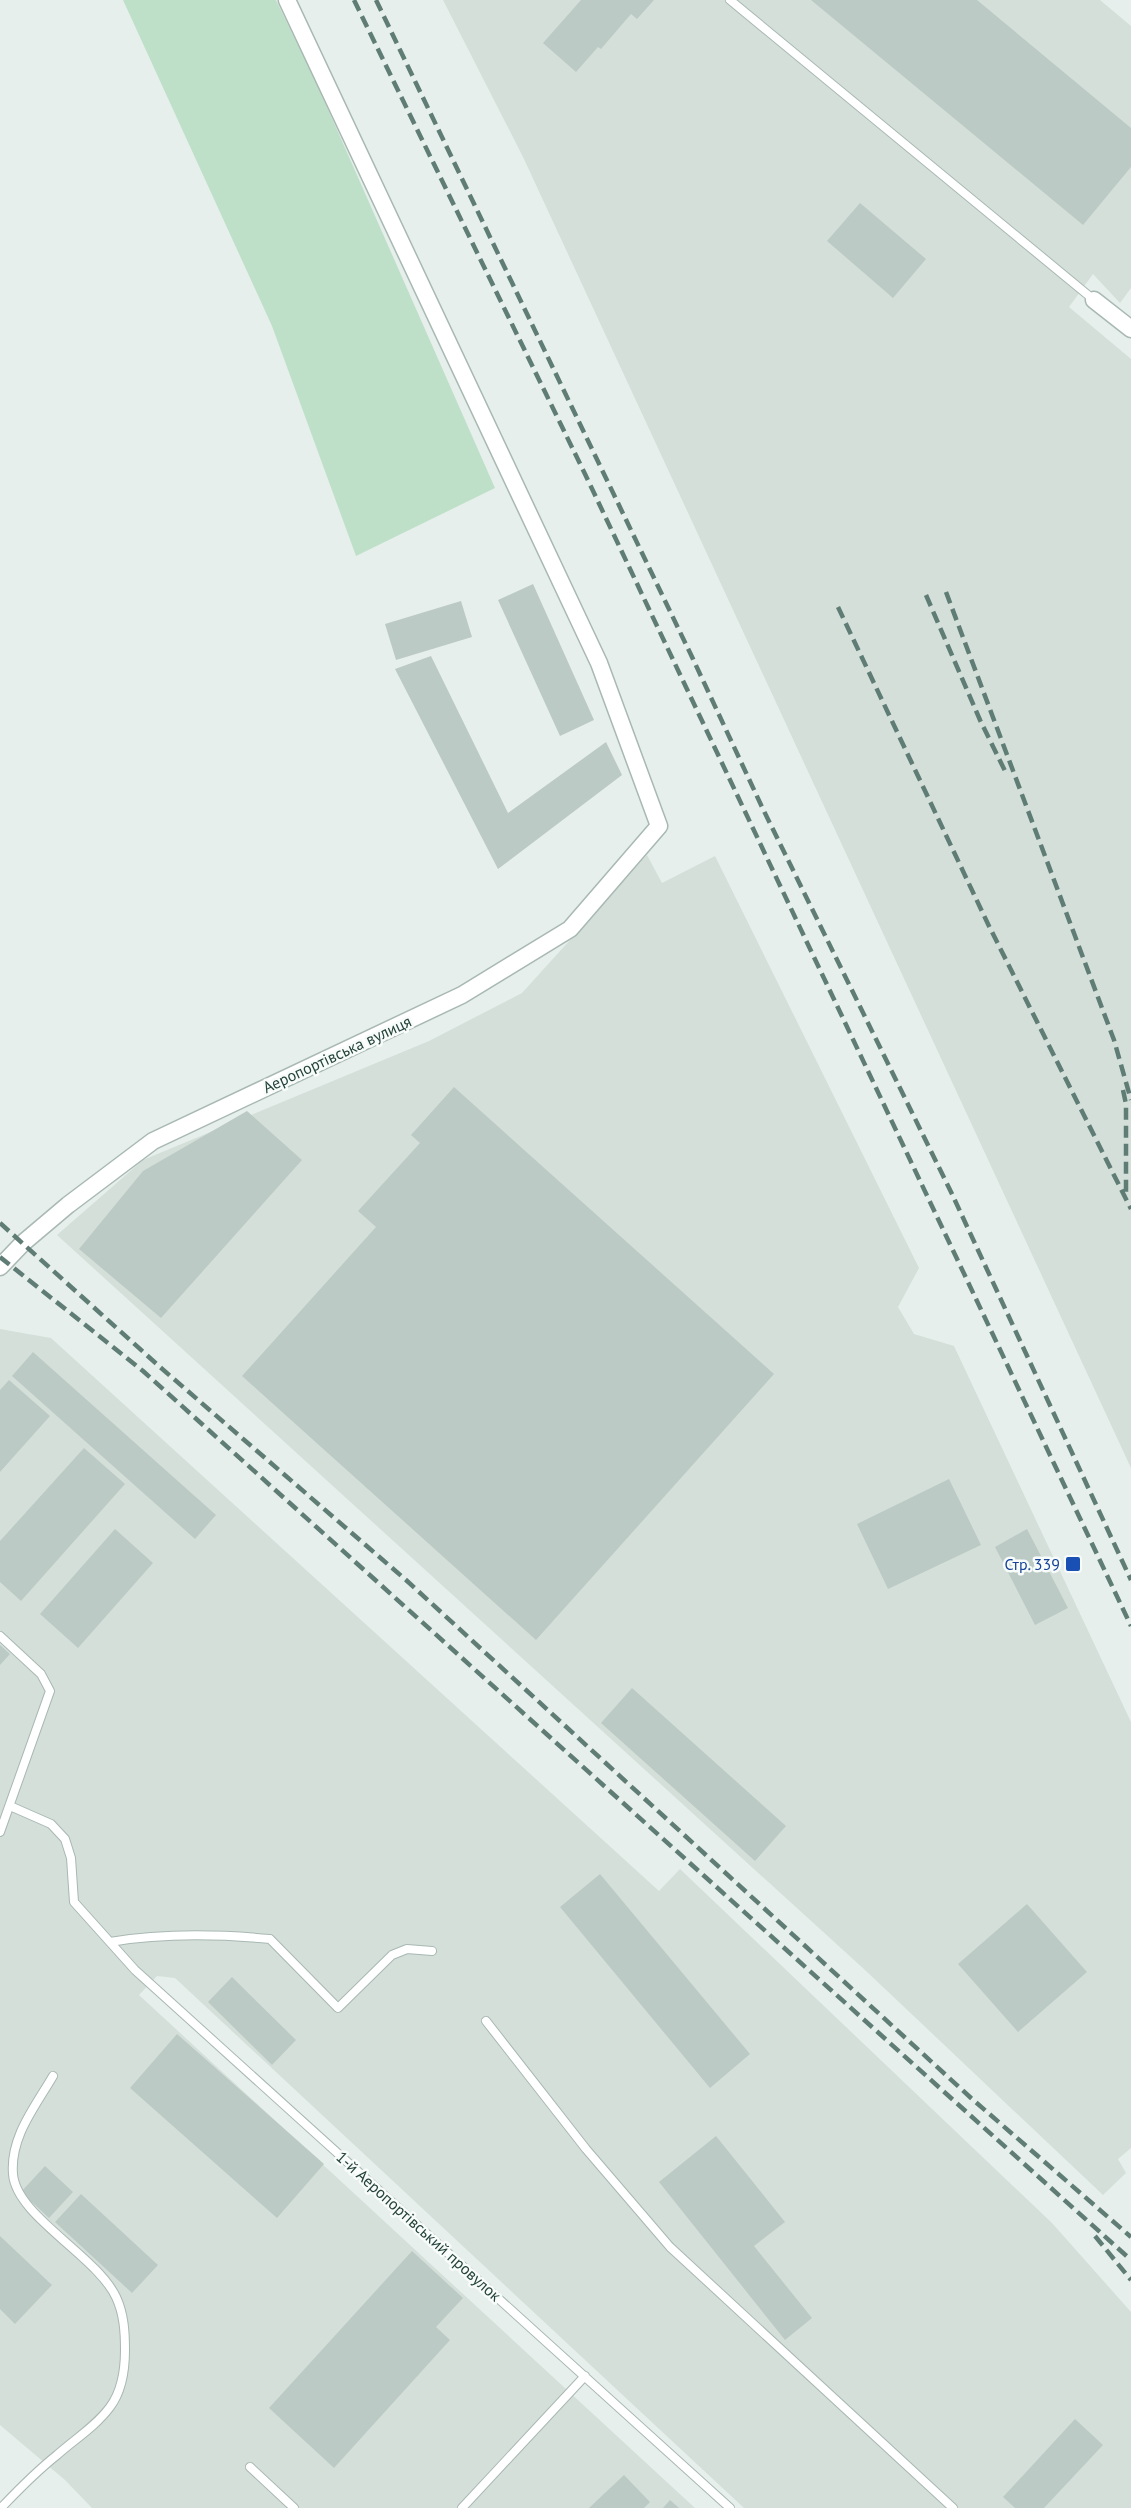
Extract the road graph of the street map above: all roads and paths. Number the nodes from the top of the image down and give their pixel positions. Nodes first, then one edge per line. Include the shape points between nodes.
1 (287, 0) edge
2 (730, 0) edge
3 (1094, 300) joint
4 (1131, 330) edge
5 (0, 1267) edge
6 (0, 1636) edge
7 (10, 1806) junction
8 (0, 1832) edge
9 (110, 1941) junction
10 (432, 1951) dead end
11 (486, 2021) dead end
12 (53, 2076) dead end
13 (585, 2376) junction
14 (250, 2467) dead end
15 (1, 2508) edge
16 (294, 2508) edge
17 (462, 2508) edge
18 (730, 2508) edge
19 (953, 2508) edge

1 - 5 street, Аеропортівська вулиця via 599,663 659,826 570,929 462,995 153,1141 68,1205
2 - 3 lane
3 - 4 street
6 - 7 lane via 41,1674 50,1691
7 - 8 lane
7 - 9 lane, 1-й Аеропортівський провулок via 51,1824 64,1839 71,1858 74,1902
9 - 10 lane via 180,1934 270,1939 338,2008 392,1955 407,1949
9 - 13 lane, 1-й Аеропортівський провулок via 135,1970
11 - 19 lane via 586,2149 670,2247
12 - 15 lane via 18,2135 13,2153 15,2188 27,2205 87,2260 116,2298 125,2328 125,2366 111,2405 93,2427 30,2478
13 - 17 lane
13 - 18 lane, 1-й Аеропортівський провулок
14 - 16 lane

